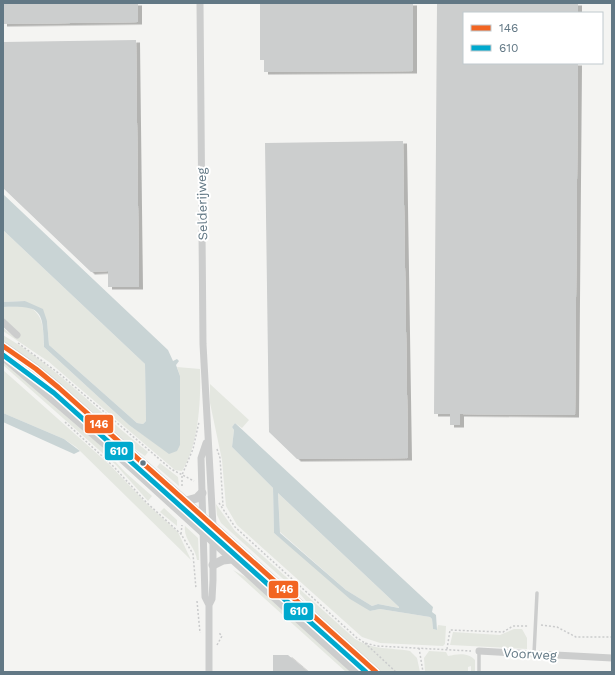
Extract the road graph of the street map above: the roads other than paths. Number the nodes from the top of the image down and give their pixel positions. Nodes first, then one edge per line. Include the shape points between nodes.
1 (200, 3) edge
2 (3, 322) edge
3 (15, 337) road end
4 (3, 346) edge
5 (3, 356) edge
6 (207, 440) junction
7 (202, 490) junction
8 (186, 501) junction
9 (202, 517) junction
10 (213, 526) junction
11 (203, 532) junction
12 (212, 542) junction
13 (232, 559) junction
14 (213, 565) junction
15 (537, 593) dead end
16 (209, 604) junction
17 (479, 651) joint
18 (534, 654) junction
19 (612, 658) edge
20 (209, 672) edge
21 (357, 672) edge
22 (376, 672) edge
23 (479, 672) edge

1 - 6 street, Selderijweg via 203,344
2 - 3 street
4 - 8 street via 36,369
5 - 11 street
6 - 7 street, Selderijweg via 202,458
6 - 10 street, Selderijweg
7 - 8 street via 197,498
7 - 9 street, Selderijweg
8 - 9 street
9 - 10 street
9 - 11 street, Selderijweg
10 - 12 street, Selderijweg
10 - 22 street
11 - 12 street
11 - 16 street, Selderijweg via 205,597
12 - 13 street
12 - 14 street, Selderijweg
13 - 14 street
13 - 21 street
14 - 16 street, Selderijweg via 212,598
15 - 18 lane
16 - 20 street
17 - 18 street, Voorweg
17 - 23 lane
18 - 19 street, Voorweg

